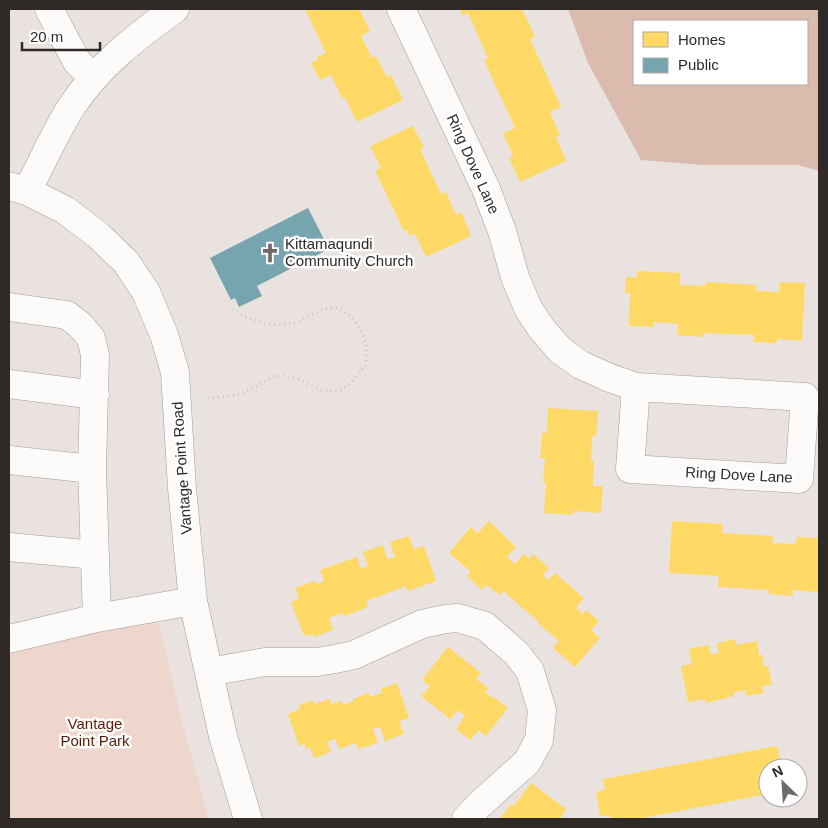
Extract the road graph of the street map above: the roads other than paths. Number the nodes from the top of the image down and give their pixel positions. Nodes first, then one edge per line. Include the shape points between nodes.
1 (49, 9) edge
2 (175, 9) edge
3 (401, 9) edge
4 (94, 78) junction
5 (18, 189) edge
6 (9, 306) edge
7 (9, 384) edge
8 (636, 387) junction
9 (95, 395) junction
10 (9, 460) edge
11 (92, 469) junction
12 (9, 547) edge
13 (95, 555) junction
14 (193, 601) junction
15 (96, 618) junction
16 (9, 639) edge
17 (209, 672) junction
18 (248, 819) edge
19 (466, 819) edge

1 - 4 street via 77,62
2 - 4 street via 123,49
3 - 8 street, Ring Dove Lane via 486,189 528,308 560,350 581,365
4 - 5 street
5 - 14 street, Vantage Point Road via 65,210 98,235 126,262 146,292 175,372
6 - 9 street via 67,315 80,325 91,338 95,355
7 - 9 street
8 - 8 street, Ring Dove Lane via 805,397 800,479 630,469
9 - 11 street
10 - 11 street
11 - 13 street
12 - 13 street
13 - 15 street
14 - 15 street
14 - 17 street, Vantage Point Road
15 - 16 street
17 - 18 street, Vantage Point Road via 223,736
17 - 19 street via 265,662 317,662 354,655 422,624 446,619 458,618 485,626 517,654 530,671 542,710 539,740 527,762

